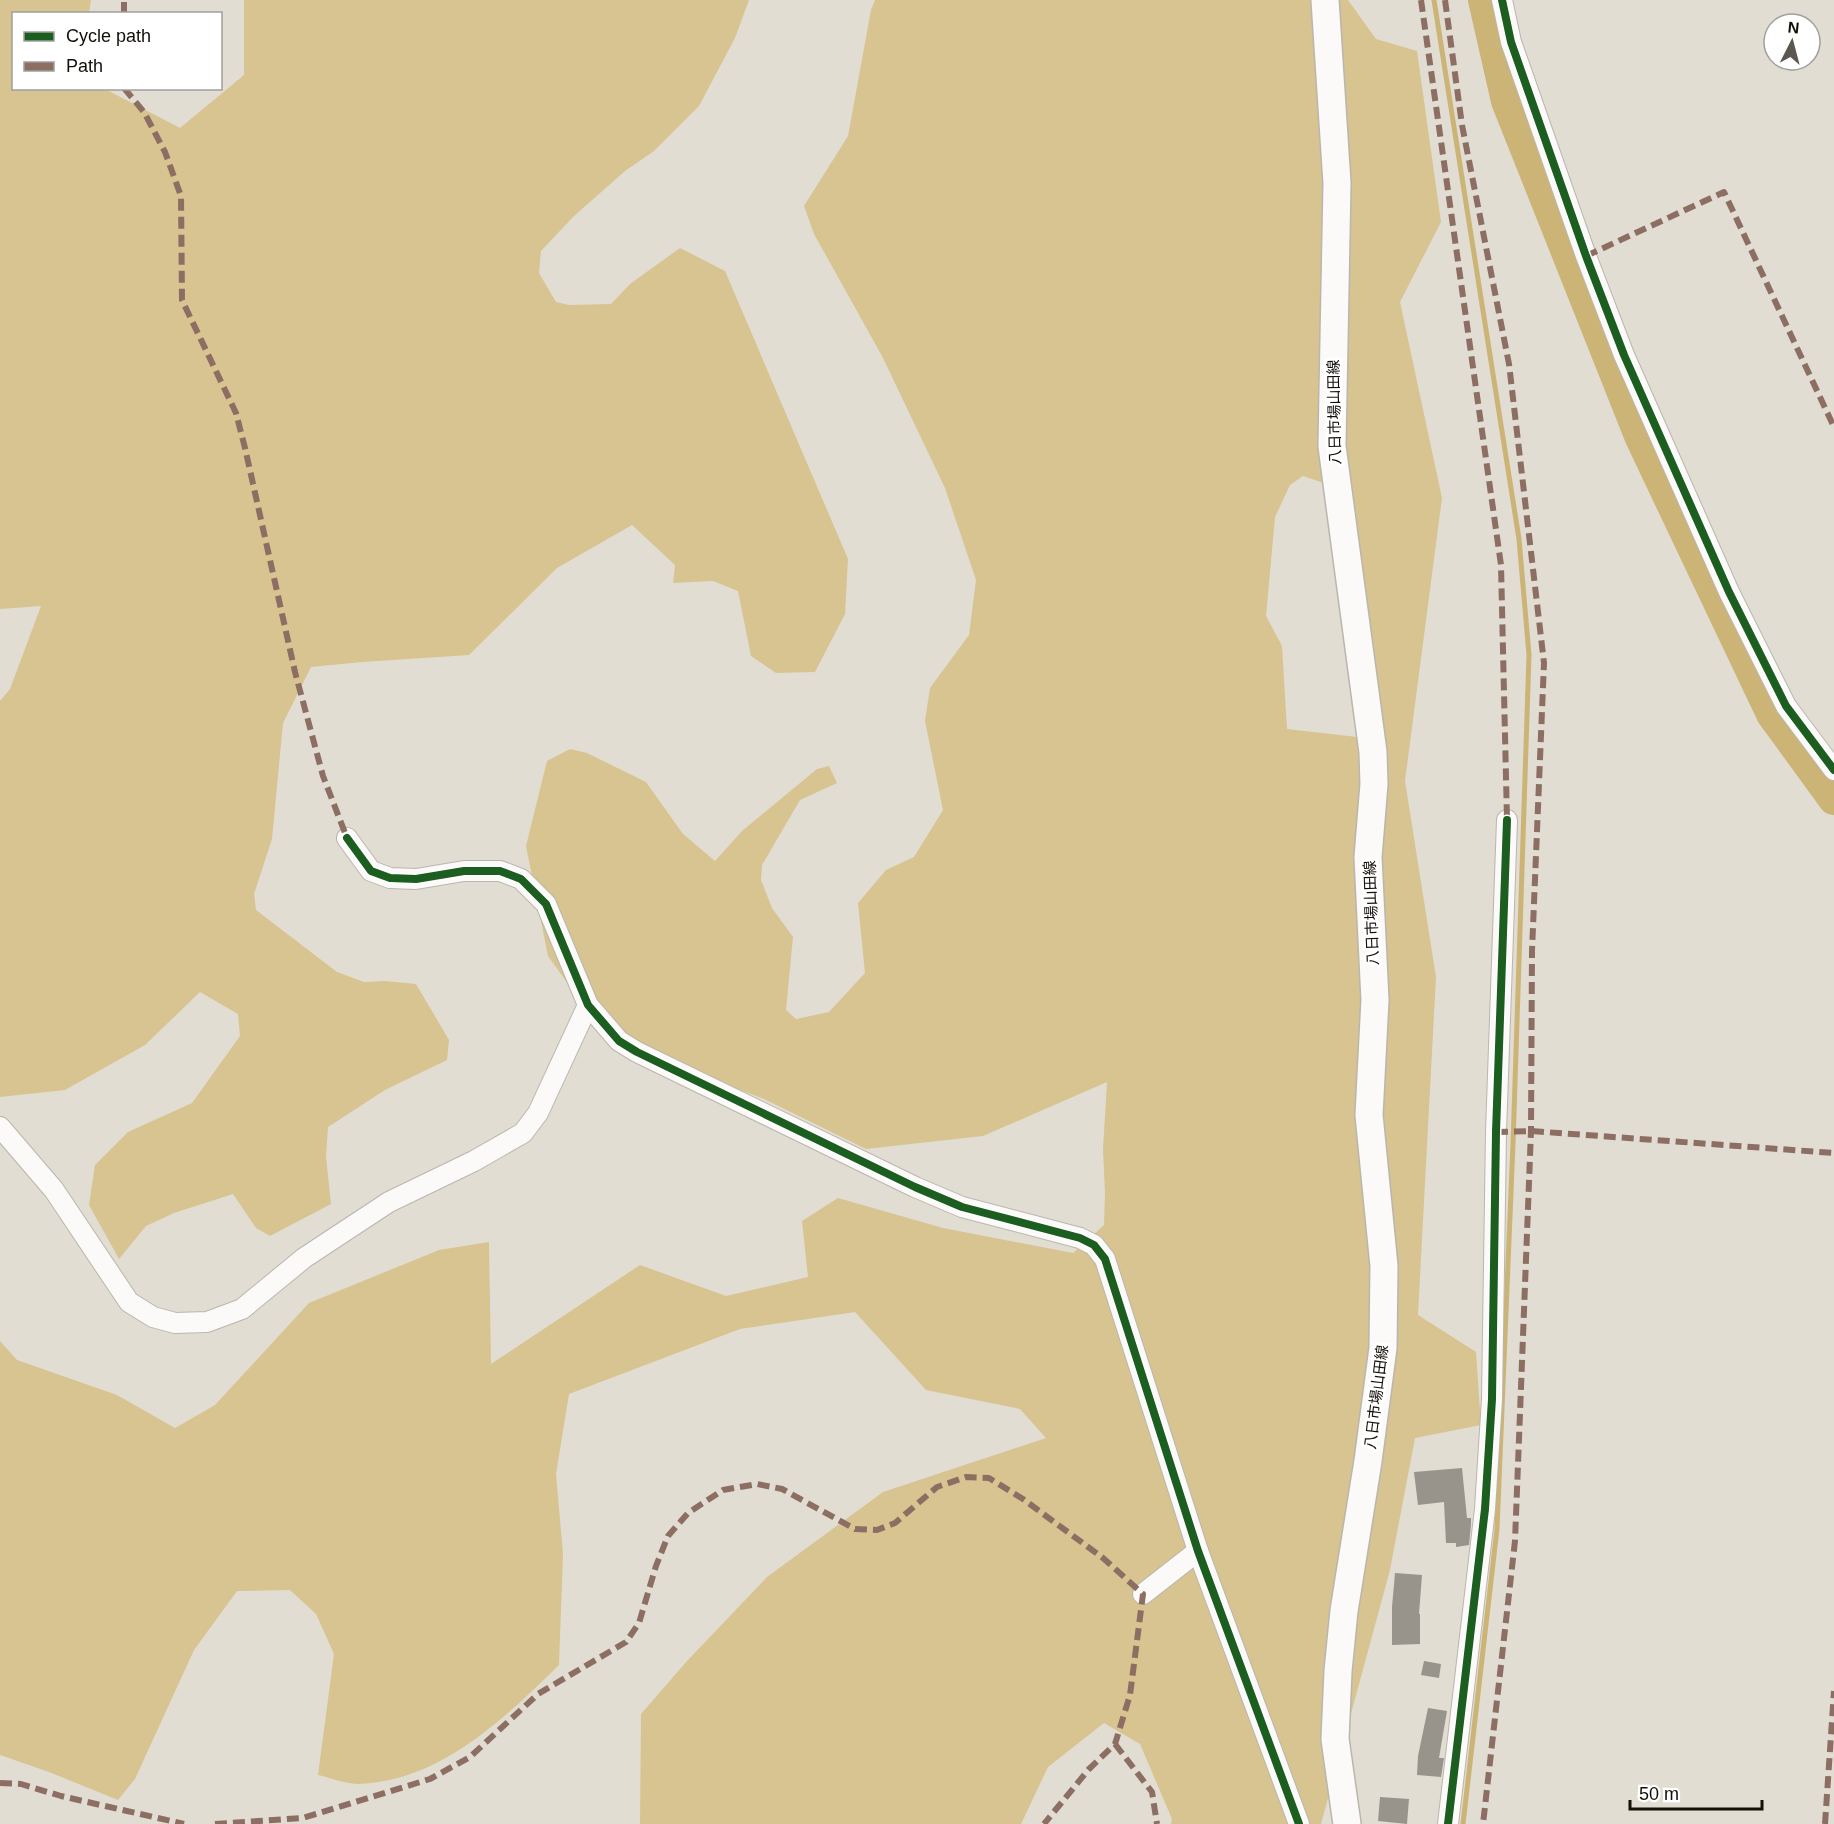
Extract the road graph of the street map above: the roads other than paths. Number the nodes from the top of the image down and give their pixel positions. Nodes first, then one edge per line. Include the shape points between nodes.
1 (1325, 0) edge
2 (1502, 0) edge
3 (1834, 770) edge
4 (1506, 820) dead end
5 (347, 838) dead end
6 (588, 1005) junction
7 (0, 1127) edge
8 (1198, 1551) junction
9 (1143, 1593) dead end
10 (1299, 1824) edge
11 (1347, 1824) edge
12 (1448, 1824) edge

1 - 11 main road, 八日市場山田線 via 1337,183 1332,446 1373,752 1368,857 1375,1000 1369,1115 1384,1266 1383,1348 1338,1671 1335,1739
2 - 3 street via 1511,42 1624,356 1729,591 1786,706
4 - 12 street via 1492,1399 1485,1509
5 - 6 street via 371,871 390,878 500,871 521,879 546,904
6 - 7 street via 538,1113 523,1133 389,1202 304,1258 242,1309 207,1322 175,1323 153,1317 129,1302 54,1190
6 - 8 street via 619,1041 637,1052 915,1187 962,1207 1094,1245 1105,1259
8 - 9 street
8 - 10 street

